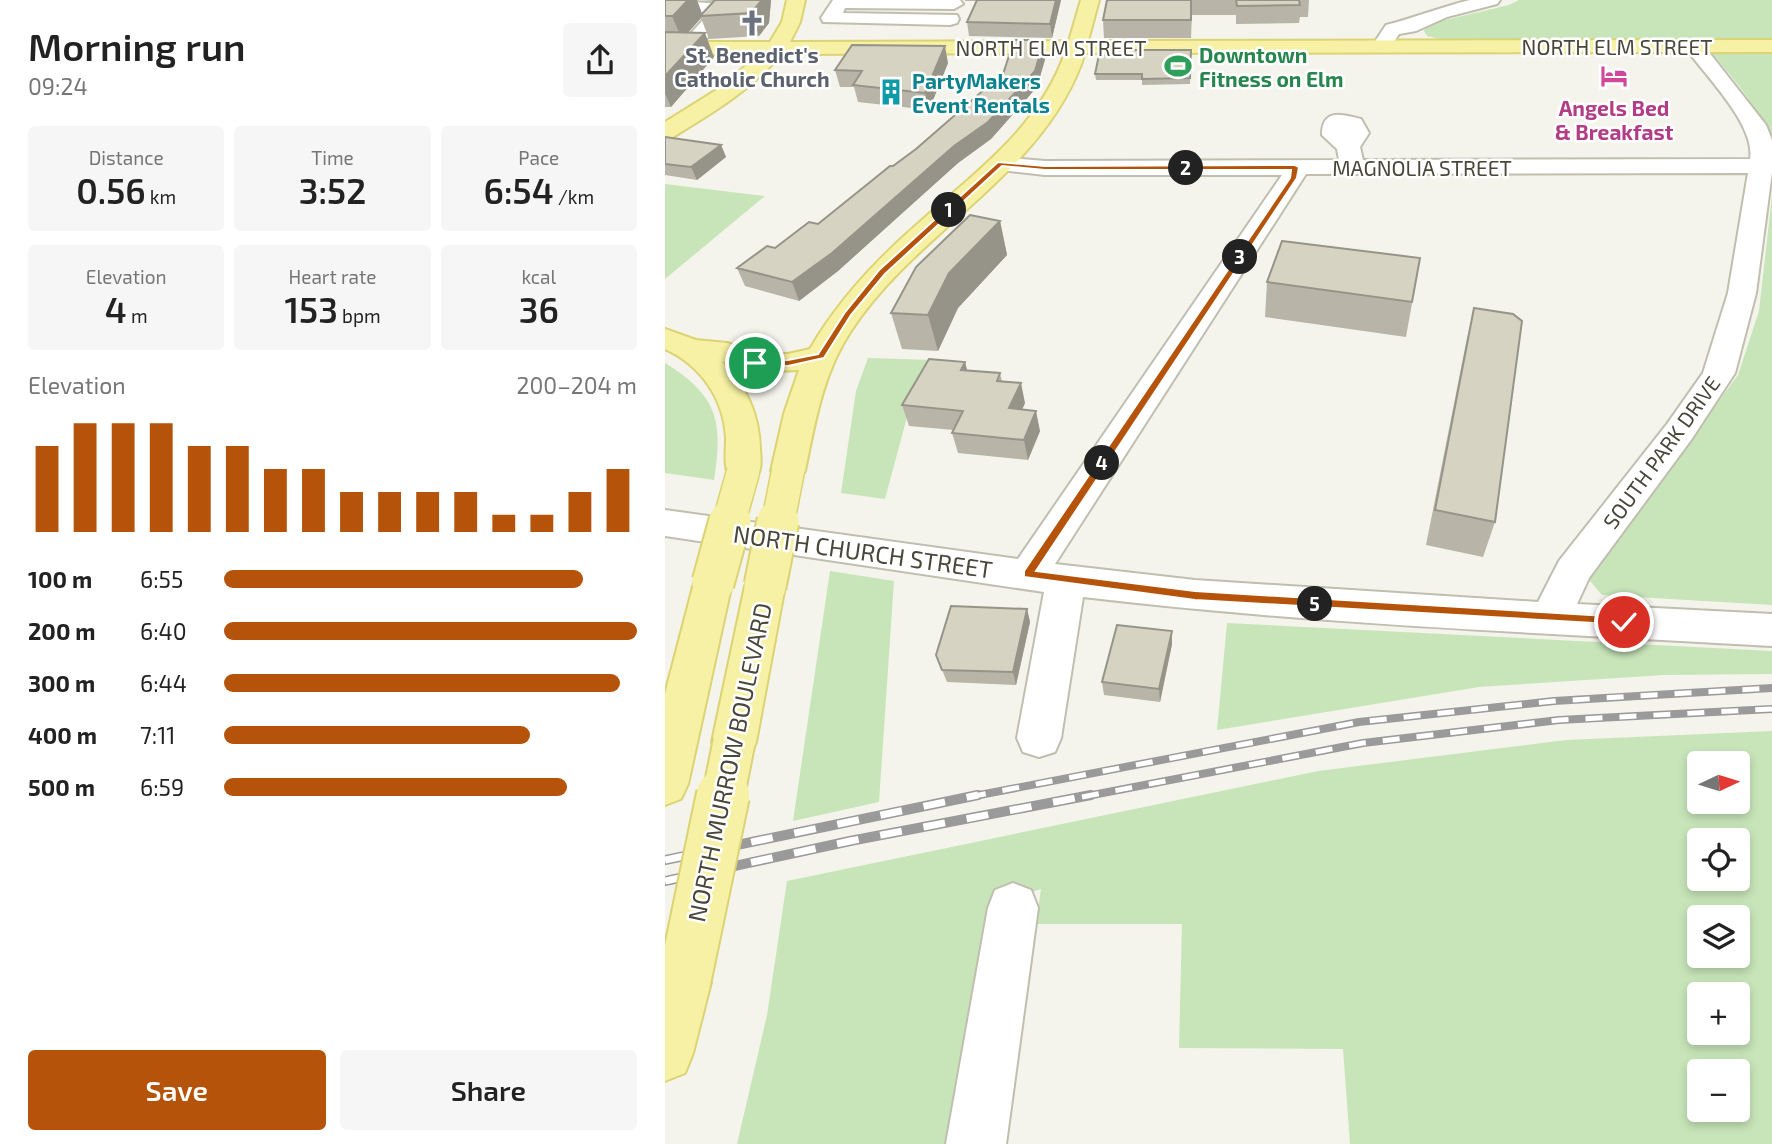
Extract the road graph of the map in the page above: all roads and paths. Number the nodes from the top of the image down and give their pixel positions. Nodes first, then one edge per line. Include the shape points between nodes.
1 (1090, 0) edge
2 (1491, 0) edge
3 (920, 2) edge
4 (794, 9) edge
5 (665, 16) edge
6 (830, 19) junction
7 (948, 21) edge
8 (1409, 27) junction
9 (866, 41) junction
10 (1383, 46) junction
11 (1416, 46) junction
12 (1695, 46) junction
13 (1772, 46) edge
14 (1077, 47) junction
15 (665, 48) edge
16 (688, 48) junction
17 (775, 48) junction
18 (665, 132) edge
19 (1000, 164) junction
20 (1760, 166) junction
21 (1295, 167) junction
22 (677, 343) edge
23 (821, 356) junction
24 (665, 523) edge
25 (1047, 577) junction
26 (1550, 618) junction
27 (1772, 630) edge
28 (1039, 738) dead end
29 (668, 770) edge
30 (1013, 908) dead end
31 (665, 1053) edge
32 (976, 1144) edge

1 - 14 main road, NORTH MURROW BOULEVARD
2 - 8 street via 1440,13
3 - 6 street via 839,3
3 - 7 street
4 - 6 street
4 - 17 main road
5 - 16 street via 687,9 723,9
6 - 7 street
6 - 9 street via 821,34
7 - 9 main road, NORTH ELM STREET
7 - 14 main road, NORTH ELM STREET
8 - 10 street via 1393,29
8 - 11 street via 1417,33
9 - 17 main road, NORTH ELM STREET
10 - 11 main road, NORTH ELM STREET
10 - 14 main road, NORTH ELM STREET
11 - 12 main road, NORTH ELM STREET
12 - 13 main road, NORTH ELM STREET
12 - 20 street, SOUTH PARK DRIVE via 1758,130 1763,151
14 - 19 main road, NORTH MURROW BOULEVARD via 1046,113
15 - 16 main road, NORTH ELM STREET
16 - 17 main road, NORTH ELM STREET
17 - 18 main road via 731,89
19 - 21 street, MAGNOLIA STREET via 1045,168
19 - 23 main road, NORTH MURROW BOULEVARD via 882,272
20 - 21 street, MAGNOLIA STREET via 1350,157
20 - 26 street, SOUTH PARK DRIVE via 1742,293 1719,373 1573,571
21 - 25 street via 1294,178
22 - 23 main road via 727,352 755,363
22 - 29 main road, bridge via 712,368 730,390 741,415 744,440 743,472
23 - 31 main road, NORTH MURROW BOULEVARD, bridge via 808,384 788,471 684,982
24 - 25 street, NORTH CHURCH STREET
25 - 26 street, NORTH CHURCH STREET via 1195,595
25 - 28 street
26 - 27 street, NORTH CHURCH STREET
30 - 32 street

